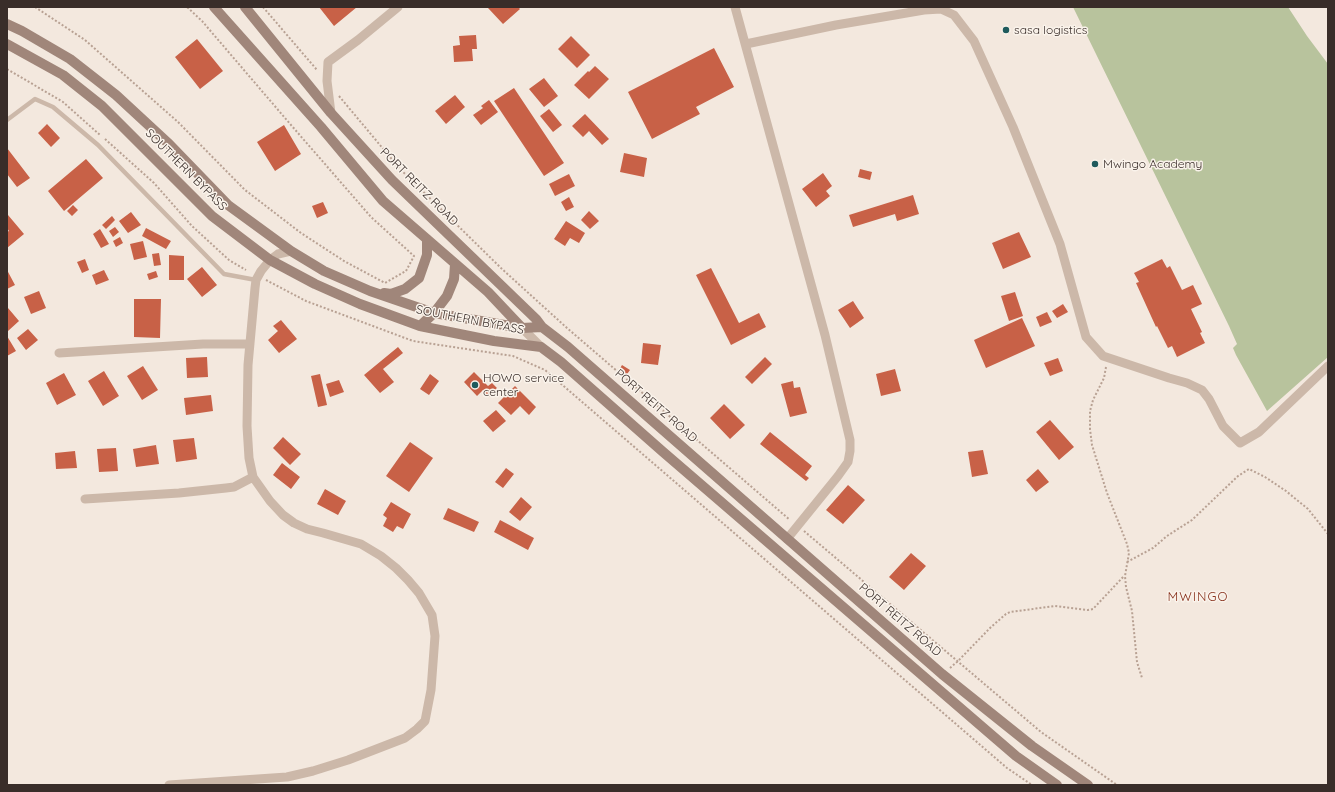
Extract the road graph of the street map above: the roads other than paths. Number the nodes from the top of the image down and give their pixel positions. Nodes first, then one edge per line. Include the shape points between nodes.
1 (214, 7) edge
2 (245, 7) edge
3 (398, 7) edge
4 (735, 7) edge
5 (7, 24) edge
6 (7, 44) edge
7 (746, 44) junction
8 (331, 113) junction
9 (7, 120) edge
10 (427, 239) junction
11 (291, 251) junction
12 (270, 260) junction
13 (455, 264) junction
14 (257, 278) junction
15 (370, 291) junction
16 (434, 314) junction
17 (420, 326) junction
18 (542, 327) junction
19 (522, 328) junction
20 (250, 344) junction
21 (541, 347) junction
22 (59, 353) dead end
23 (1328, 366) edge
24 (253, 477) junction
25 (85, 499) dead end
26 (787, 539) junction
27 (169, 785) edge
28 (1056, 785) edge
29 (1088, 785) edge

1 - 10 main road via 383,201
2 - 8 main road, PORT REITZ ROAD
3 - 8 street via 328,62 327,81
4 - 7 street
5 - 11 main road, SOUTHERN BYPASS via 70,58 116,95 169,144 228,205
6 - 12 main road, SOUTHERN BYPASS via 63,75 102,106 212,216
7 - 23 street via 913,12 941,9 954,15 974,41 1013,127 1060,244 1086,337 1103,356 1202,390 1223,426 1240,443 1259,432
7 - 26 street via 825,335 850,440 848,462
8 - 18 main road, PORT REITZ ROAD via 392,180
9 - 14 lane via 35,99 53,106 98,145 224,274
10 - 13 main road
10 - 15 main road via 427,255 422,271 412,285 391,294
11 - 12 street via 278,254
11 - 15 main road, SOUTHERN BYPASS via 324,271
12 - 14 street
12 - 17 main road, SOUTHERN BYPASS via 360,304
13 - 16 main road via 454,279 447,296
13 - 19 main road via 488,292
14 - 20 street
15 - 16 main road, SOUTHERN BYPASS
16 - 17 main road
16 - 19 main road, SOUTHERN BYPASS
17 - 21 main road, SOUTHERN BYPASS via 494,341
18 - 19 main road, SOUTHERN BYPASS
18 - 26 main road, PORT REITZ ROAD
19 - 21 street
20 - 22 street via 204,344
20 - 24 street via 247,426
21 - 28 main road via 1016,756
24 - 25 street via 234,487
24 - 27 street via 283,515 294,523 360,544 396,568 419,593 432,615 435,636 431,690 425,721 405,738 313,771 287,777
26 - 29 main road, PORT REITZ ROAD via 942,674 1032,746

